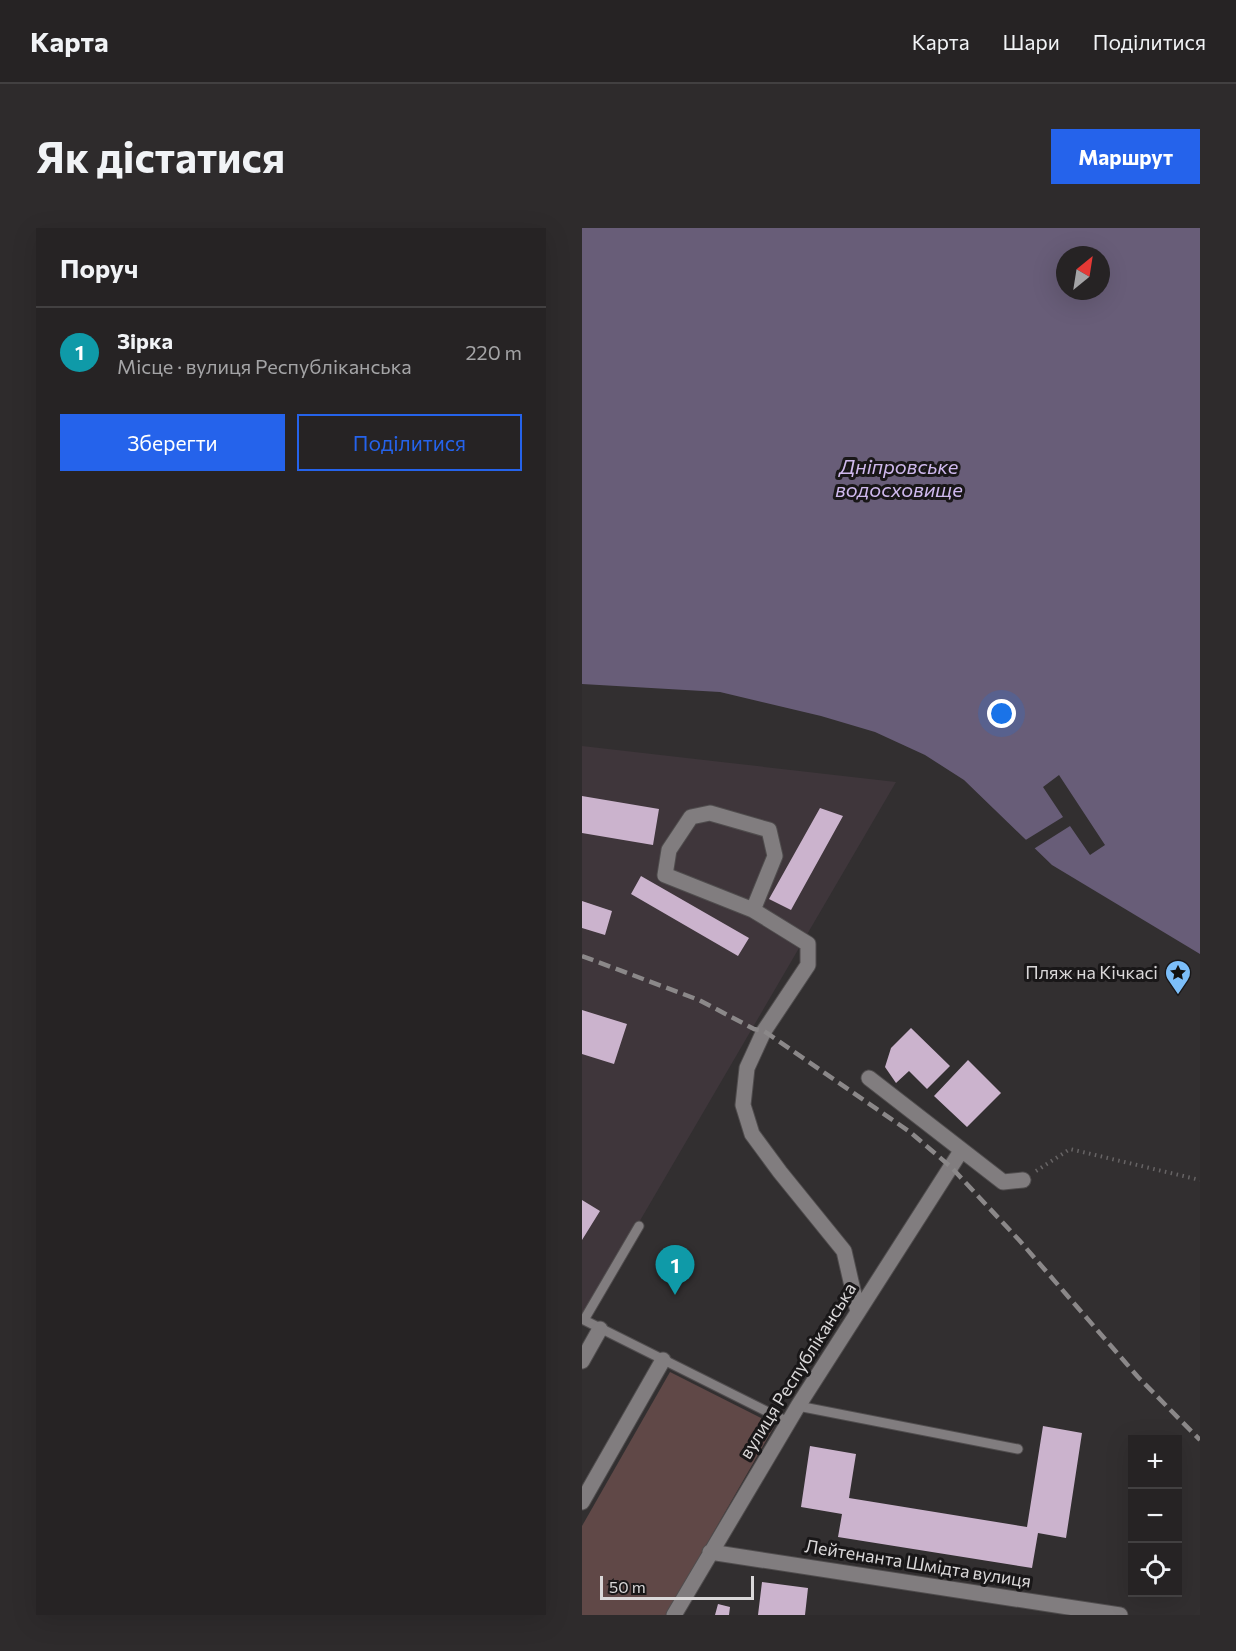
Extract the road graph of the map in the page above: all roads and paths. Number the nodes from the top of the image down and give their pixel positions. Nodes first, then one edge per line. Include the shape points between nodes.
1 (753, 910) junction
2 (869, 1078) dead end
3 (961, 1151) junction
4 (1023, 1180) joint
5 (1200, 1180) edge
6 (639, 1226) dead end
7 (858, 1312) junction
8 (583, 1320) edge
9 (600, 1329) junction
10 (663, 1360) junction
11 (582, 1361) edge
12 (798, 1406) junction
13 (788, 1422) junction
14 (1018, 1449) dead end
15 (582, 1502) edge
16 (710, 1552) junction
17 (674, 1615) edge
18 (1120, 1615) edge

1 - 1 street via 665,875 669,849 691,817 710,813 770,830 775,856
1 - 7 street via 808,944 808,965 764,1031 751,1059 743,1105 752,1134 844,1251
2 - 3 street
3 - 4 street via 1003,1182
3 - 7 street, вулиця Республіканська
4 - 5 path via 1070,1149
6 - 8 lane
7 - 12 street, вулиця Республіканська
8 - 9 lane
9 - 10 lane
9 - 11 street
10 - 13 lane
10 - 15 street
12 - 13 street, вулиця Республіканська
12 - 14 lane
13 - 16 street, вулиця Республіканська
16 - 17 street, вулиця Республіканська
16 - 18 street, Лейтенанта Шмідта вулиця

